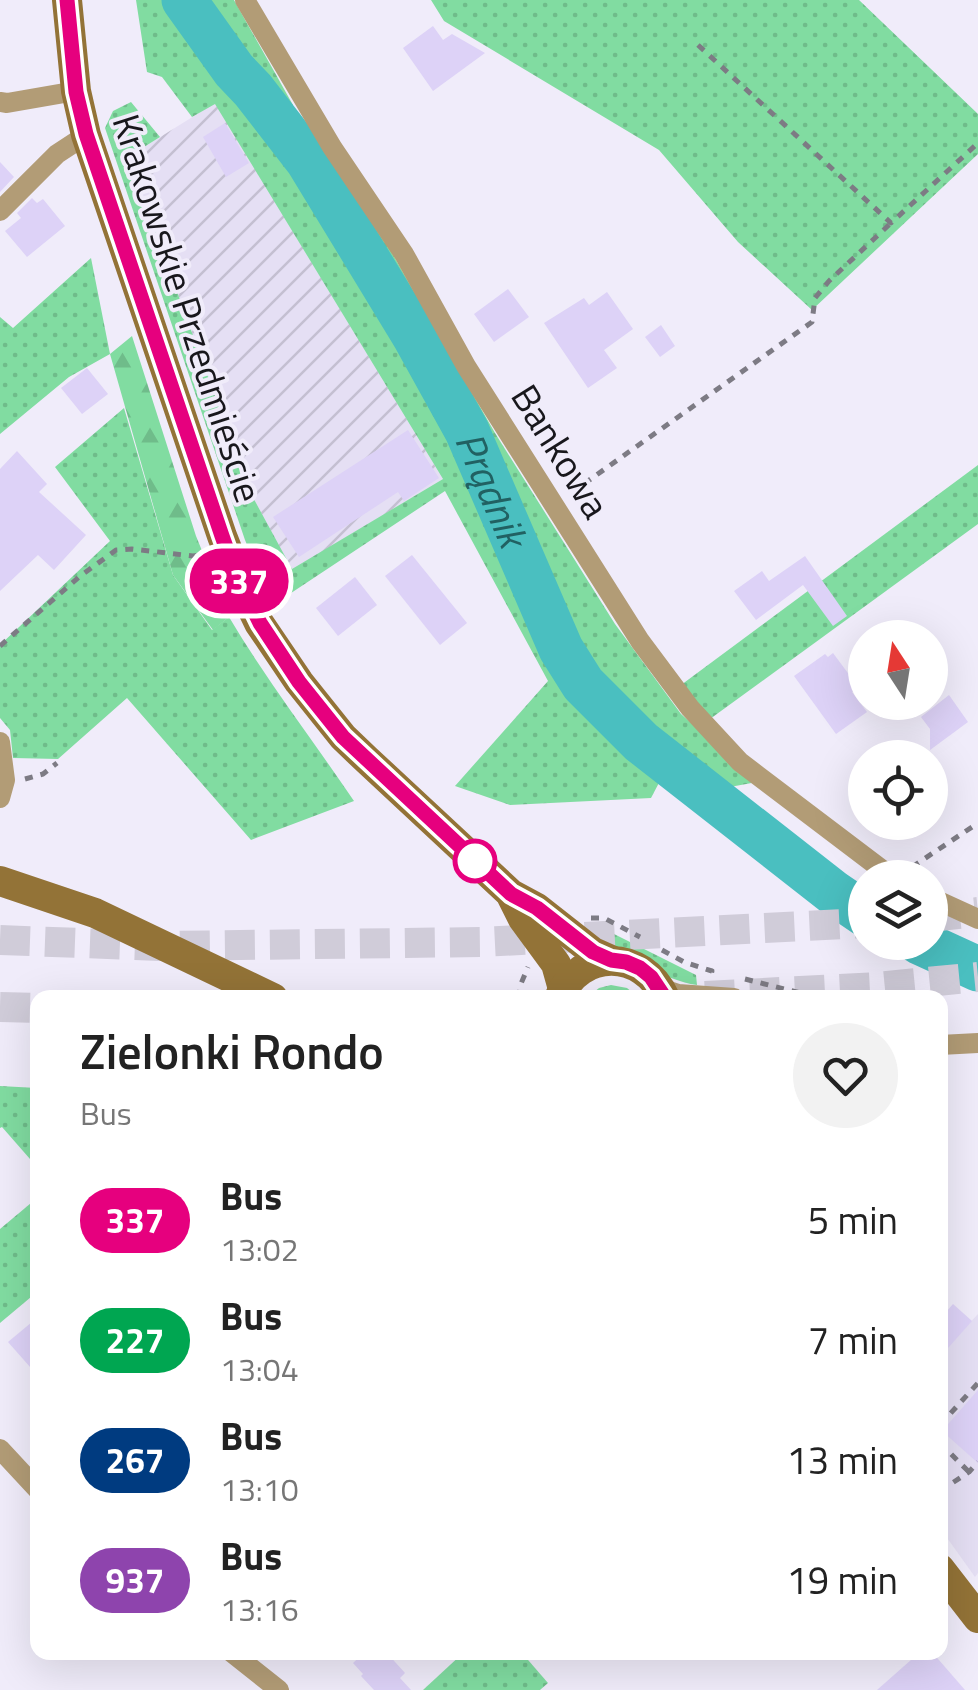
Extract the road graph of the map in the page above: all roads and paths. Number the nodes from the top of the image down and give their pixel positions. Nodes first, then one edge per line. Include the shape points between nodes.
1 (66, 0) edge
2 (244, 0) edge
3 (698, 45) dead end
4 (76, 92) junction
5 (0, 102) edge
6 (86, 134) junction
7 (978, 143) edge
8 (0, 211) edge
9 (891, 222) junction
10 (554, 505) junction
11 (227, 550) junction
12 (0, 646) edge
13 (0, 742) edge
14 (57, 763) dead end
15 (2, 789) edge
16 (978, 822) edge
17 (871, 860) edge
18 (922, 860) edge
19 (0, 882) edge
20 (511, 894) junction
21 (948, 905) edge
22 (978, 918) edge
23 (534, 960) dead end
24 (611, 960) junction
25 (255, 990) edge
26 (520, 990) edge
27 (560, 990) edge
28 (563, 990) edge
29 (660, 990) edge
30 (978, 1043) edge
31 (948, 1045) edge
32 (978, 1383) edge
33 (948, 1416) edge
34 (0, 1449) edge
35 (948, 1451) edge
36 (978, 1462) edge
37 (969, 1472) junction
38 (30, 1481) edge
39 (948, 1486) edge
40 (948, 1579) edge
41 (978, 1618) edge
42 (241, 1660) edge
43 (279, 1690) edge

1 - 4 main road, Krakowskie Przedmieście
2 - 10 street, Bankowa
3 - 9 path
4 - 5 street
4 - 6 main road, Krakowskie Przedmieście
6 - 8 street
6 - 11 main road, Krakowskie Przedmieście
7 - 9 path
9 - 10 path via 829,281 816,298 812,322
10 - 17 street, Bankowa via 690,708 740,762
11 - 12 path via 193,556 116,550
11 - 20 main road, Krakowskie Przedmieście via 260,623 318,707
13 - 15 street
14 - 15 path
16 - 18 path
19 - 25 main road via 96,913
20 - 24 main road, Krakowskie Przedmieście
20 - 27 main road, Krakowskie Przedmieście via 556,964
21 - 22 street
23 - 26 path
24 - 28 main road via 578,972
24 - 29 main road, Krakowskie Przedmieście via 640,968
30 - 31 street
32 - 33 path
34 - 38 street
35 - 37 path
36 - 37 path
37 - 39 path
40 - 41 main road
42 - 43 street

